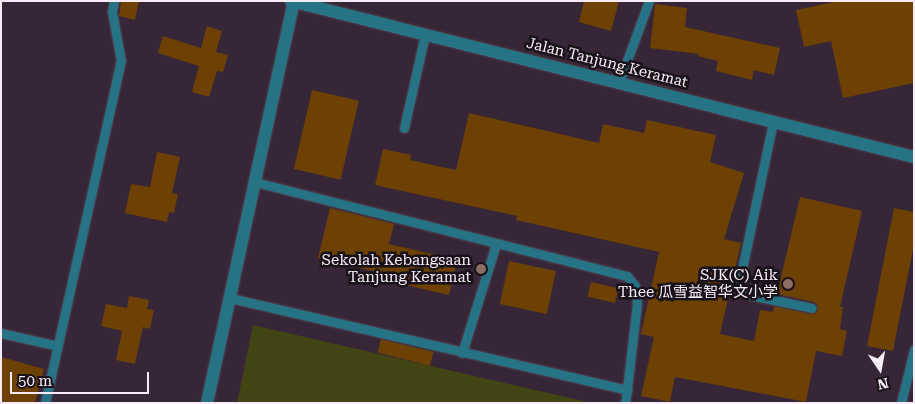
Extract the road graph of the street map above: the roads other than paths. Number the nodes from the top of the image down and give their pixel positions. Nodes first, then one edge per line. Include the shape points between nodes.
1 (114, 1) edge
2 (649, 1) edge
3 (293, 2) edge
4 (425, 34) junction
5 (619, 82) junction
6 (774, 122) junction
7 (404, 128) dead end
8 (914, 157) edge
9 (255, 182) junction
10 (496, 244) junction
11 (230, 298) junction
12 (812, 308) dead end
13 (1, 333) edge
14 (58, 346) junction
15 (914, 350) edge
16 (462, 353) junction
17 (627, 390) junction
18 (45, 403) edge
19 (207, 403) edge
20 (625, 403) edge
21 (901, 403) edge

1 - 14 lane via 112,12 120,61
2 - 5 lane
3 - 4 street, Jalan Tanjung Keramat
3 - 9 street
4 - 5 street, Jalan Tanjung Keramat
4 - 7 lane
5 - 6 street, Jalan Tanjung Keramat
6 - 8 street, Jalan Tanjung Keramat
6 - 12 lane via 739,284 750,295
9 - 10 lane
9 - 11 street
10 - 16 lane
10 - 17 lane via 627,276 632,281 637,303
11 - 16 lane
11 - 19 street
13 - 14 lane
14 - 18 lane
15 - 21 lane
16 - 17 lane
17 - 20 lane

